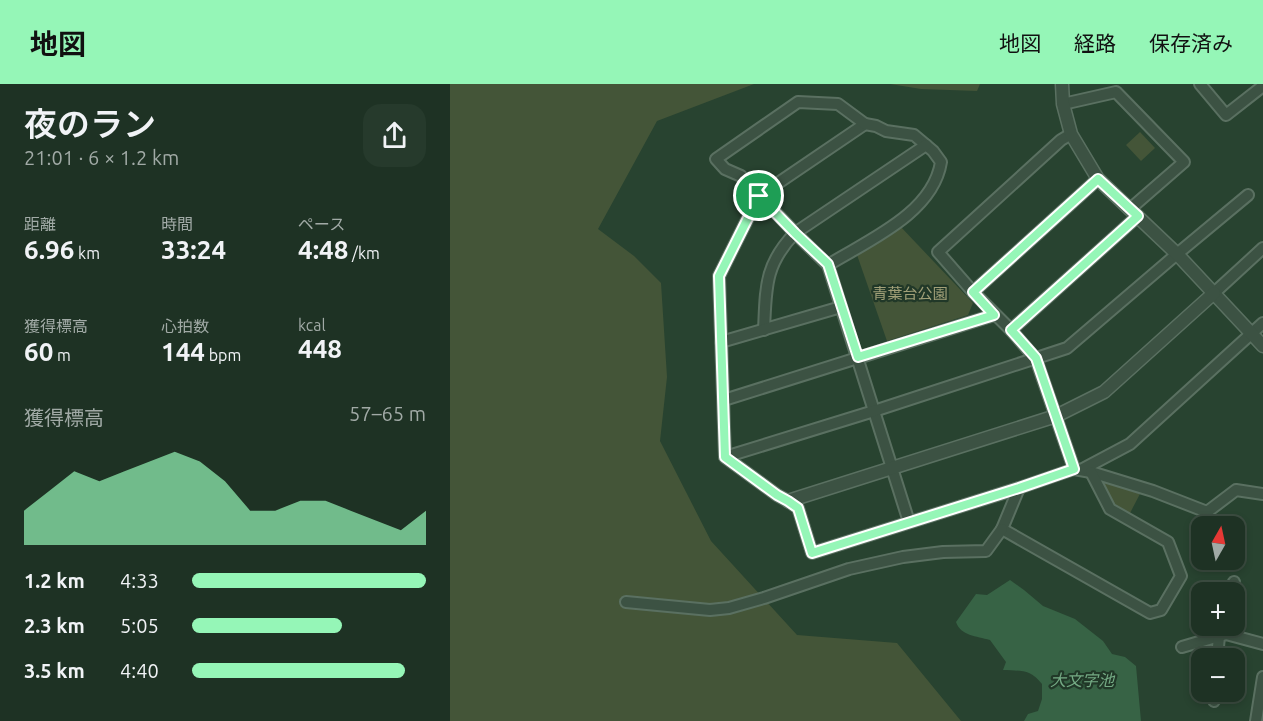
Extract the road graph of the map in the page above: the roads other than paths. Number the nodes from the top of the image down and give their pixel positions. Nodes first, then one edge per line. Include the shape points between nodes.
1 (1062, 84) edge
2 (1200, 84) edge
3 (1263, 86) edge
4 (1063, 104) junction
5 (865, 123) junction
6 (1071, 134) junction
7 (926, 145) junction
8 (1098, 179) junction
9 (1248, 195) dead end
10 (759, 196) junction
11 (1134, 212) junction
12 (795, 233) junction
13 (1263, 248) edge
14 (1176, 254) junction
15 (828, 264) junction
16 (973, 292) junction
17 (1214, 293) junction
18 (841, 307) junction
19 (994, 315) junction
20 (1263, 323) edge
21 (764, 330) junction
22 (1011, 330) junction
23 (1251, 334) junction
24 (721, 342) junction
25 (1263, 346) edge
26 (858, 357) junction
27 (1036, 358) junction
28 (723, 400) junction
29 (874, 411) junction
30 (1056, 416) junction
31 (725, 457) junction
32 (892, 468) junction
33 (1082, 471) junction
34 (1019, 488) junction
35 (1263, 494) edge
36 (788, 501) junction
37 (909, 522) junction
38 (1002, 528) junction
39 (626, 602) dead end
40 (1213, 636) edge
41 (1237, 636) edge
42 (1263, 644) edge
43 (1182, 647) dead end
44 (1263, 677) edge
45 (1256, 720) edge

1 - 4 street
2 - 3 street via 1226,115
4 - 6 street
4 - 11 street via 1116,92 1184,162
5 - 7 street via 914,135
5 - 10 street
5 - 10 street via 838,104 798,102 716,159 741,176
6 - 8 street
6 - 16 street via 938,252
7 - 12 street
7 - 15 street via 941,162 939,174 913,211
8 - 11 street
8 - 16 street
9 - 14 street
10 - 12 street
10 - 24 street via 719,276
11 - 14 street
11 - 22 street
12 - 15 street
12 - 21 street via 776,256 768,276
13 - 17 street
14 - 17 street
14 - 27 street via 1067,348
15 - 18 street
16 - 19 street
17 - 23 street
17 - 30 street via 1104,392
18 - 21 street
18 - 26 street
19 - 22 street
19 - 26 street
20 - 23 street
21 - 24 street
22 - 27 street
23 - 25 street
23 - 33 street via 1130,444
24 - 28 street
26 - 28 street
26 - 29 street
27 - 29 street
27 - 30 street
28 - 31 street
29 - 31 street
29 - 32 street
30 - 32 street
30 - 33 street
31 - 36 street
32 - 36 street
32 - 37 street
33 - 34 street
33 - 35 street via 1207,512 1236,490
33 - 38 street via 1110,509 1168,542 1181,576 1161,610 1150,613
34 - 37 street
34 - 38 street
36 - 37 street via 798,508 812,553
38 - 39 street via 986,551 903,557 849,569 729,608 710,610
40 - 43 street
41 - 42 street
44 - 45 street

